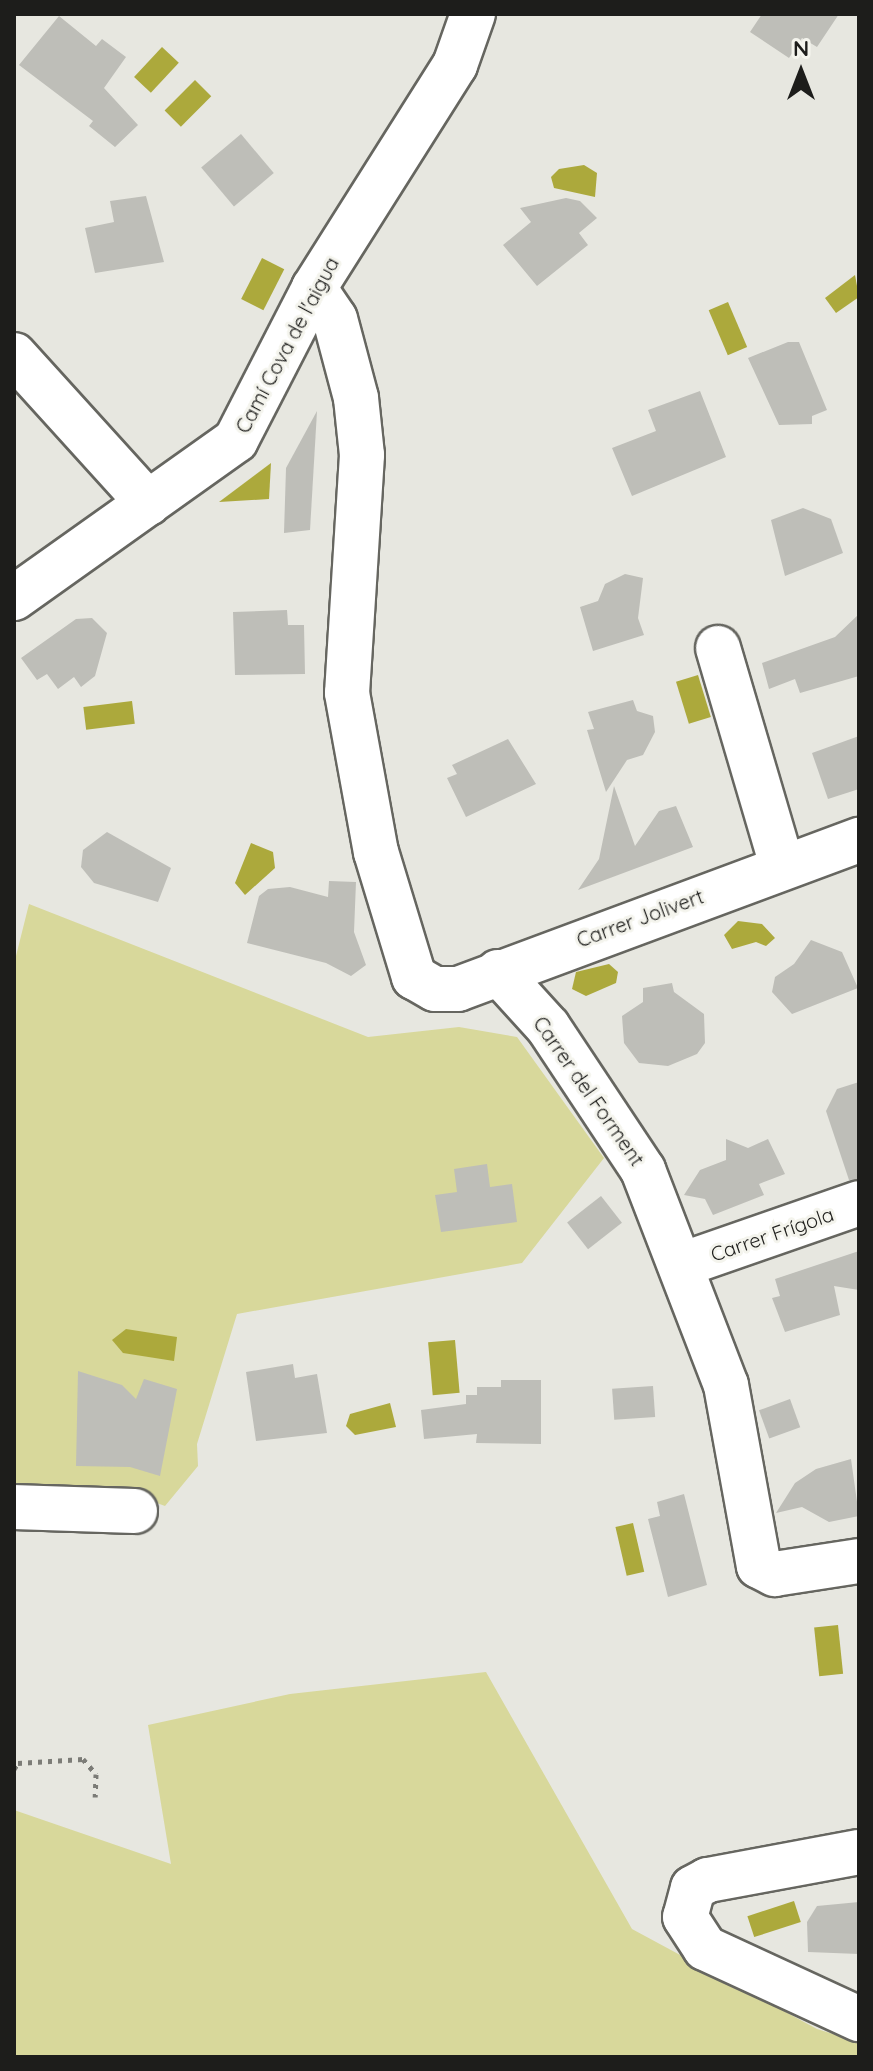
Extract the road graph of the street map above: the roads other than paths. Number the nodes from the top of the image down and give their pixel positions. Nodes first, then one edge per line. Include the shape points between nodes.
1 (473, 14) edge
2 (314, 288) junction
3 (14, 355) edge
4 (148, 503) junction
5 (14, 598) edge
6 (718, 648) dead end
7 (859, 840) edge
8 (782, 866) junction
9 (498, 972) junction
10 (859, 1203) edge
11 (684, 1264) junction
12 (14, 1507) edge
13 (135, 1511) dead end
14 (859, 1561) edge
15 (859, 1852) edge
16 (859, 2019) edge

1 - 2 street, Camí Cova de l'aigua via 445,82
2 - 4 street, Camí Cova de l'aigua via 244,430 219,456
2 - 9 street via 335,319 348,357 360,427 345,675 382,877 414,977 435,989 458,989
3 - 4 street
4 - 5 street, Camí Cova de l'aigua
6 - 8 street
7 - 8 street, Carrer Jolivert
8 - 9 street, Carrer Jolivert
9 - 11 street, Carrer del Forment via 548,1027 643,1170
10 - 11 street, Carrer Frígola
11 - 14 street, Carrer del Forment via 726,1385 759,1566 775,1574
12 - 13 street
15 - 16 street via 708,1880 693,1888 685,1917 705,1948

